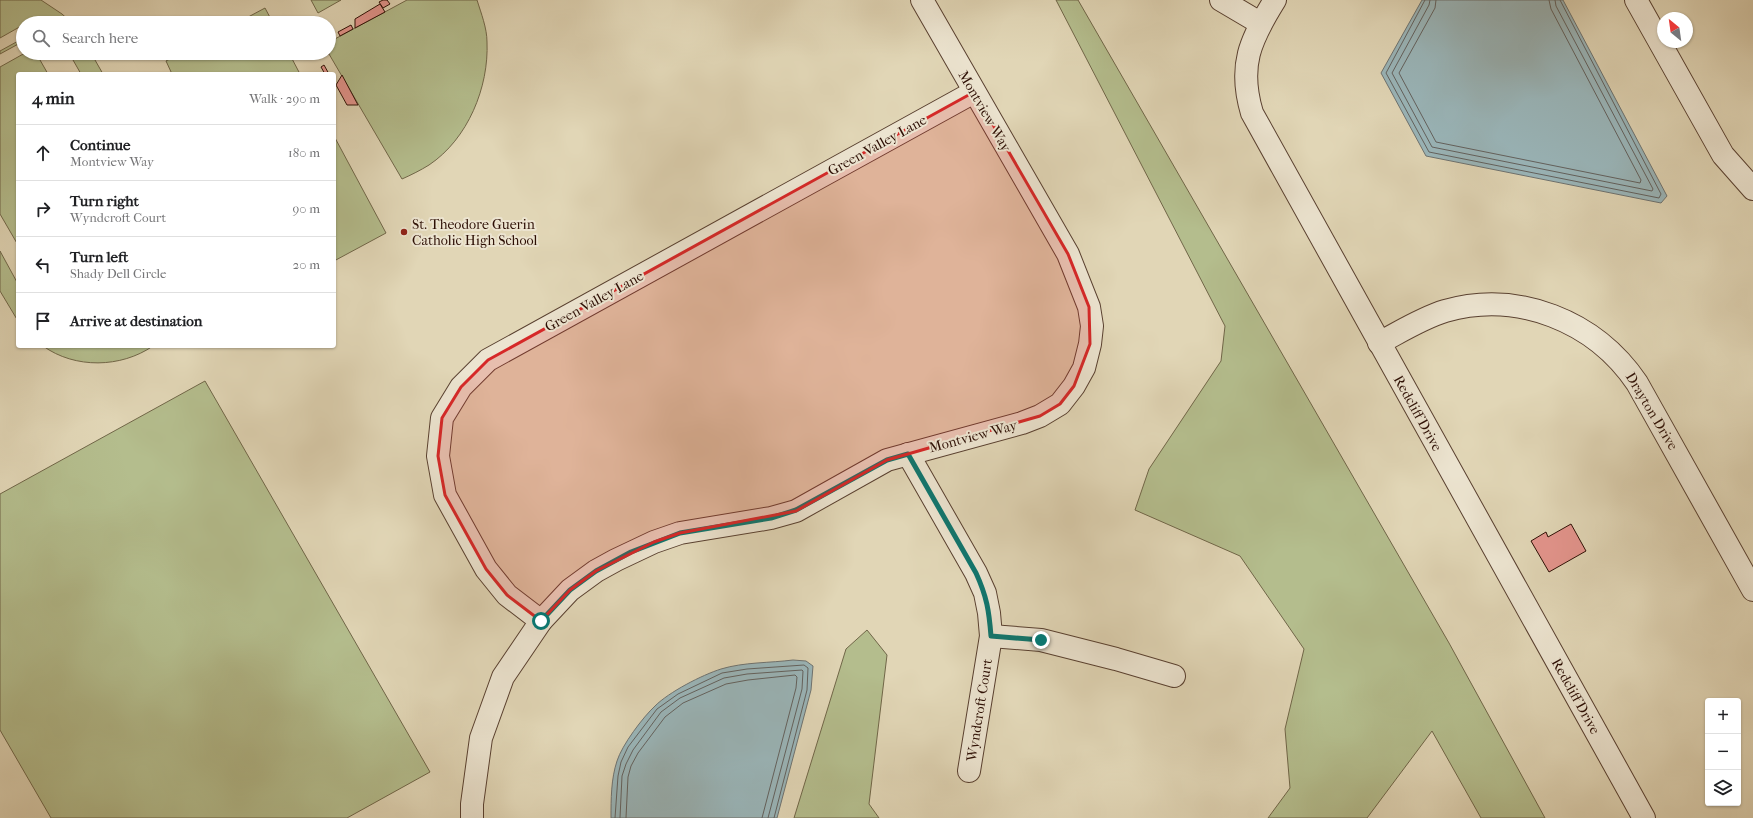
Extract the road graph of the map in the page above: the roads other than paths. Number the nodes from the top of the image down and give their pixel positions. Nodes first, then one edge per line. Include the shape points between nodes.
1 (922, 0) edge
2 (1221, 0) edge
3 (1275, 0) edge
4 (1636, 0) edge
5 (1260, 23) junction
6 (974, 92) junction
7 (1753, 189) edge
8 (1379, 343) junction
9 (908, 454) junction
10 (1753, 590) edge
11 (541, 621) junction
12 (991, 636) junction
13 (1174, 676) dead end
14 (969, 771) dead end
15 (472, 818) edge
16 (1644, 818) edge

1 - 6 street, Montview Way
2 - 5 street
3 - 5 street, Redcliff Drive
4 - 7 street via 1723,155
5 - 8 street, Redcliff Drive via 1251,46 1246,71 1246,88 1252,113
6 - 9 street, Montview Way via 1068,254 1089,307 1092,326 1090,344 1084,368 1060,404 1022,423
6 - 11 street, Green Valley Lane via 488,360 461,387 442,418 438,456 445,495 486,569 507,595
8 - 10 street, Drayton Drive via 1445,311 1493,305 1509,305 1544,312 1584,331 1607,348 1637,382
8 - 16 street, Redcliff Drive
9 - 11 street, Montview Way via 887,460 796,510 771,518 680,533 631,552 596,571 570,590
9 - 12 street, Wyndcroft Court via 985,593
11 - 15 street, Montview Way via 503,677 482,738
12 - 13 street via 1041,640
12 - 14 street, Wyndcroft Court

